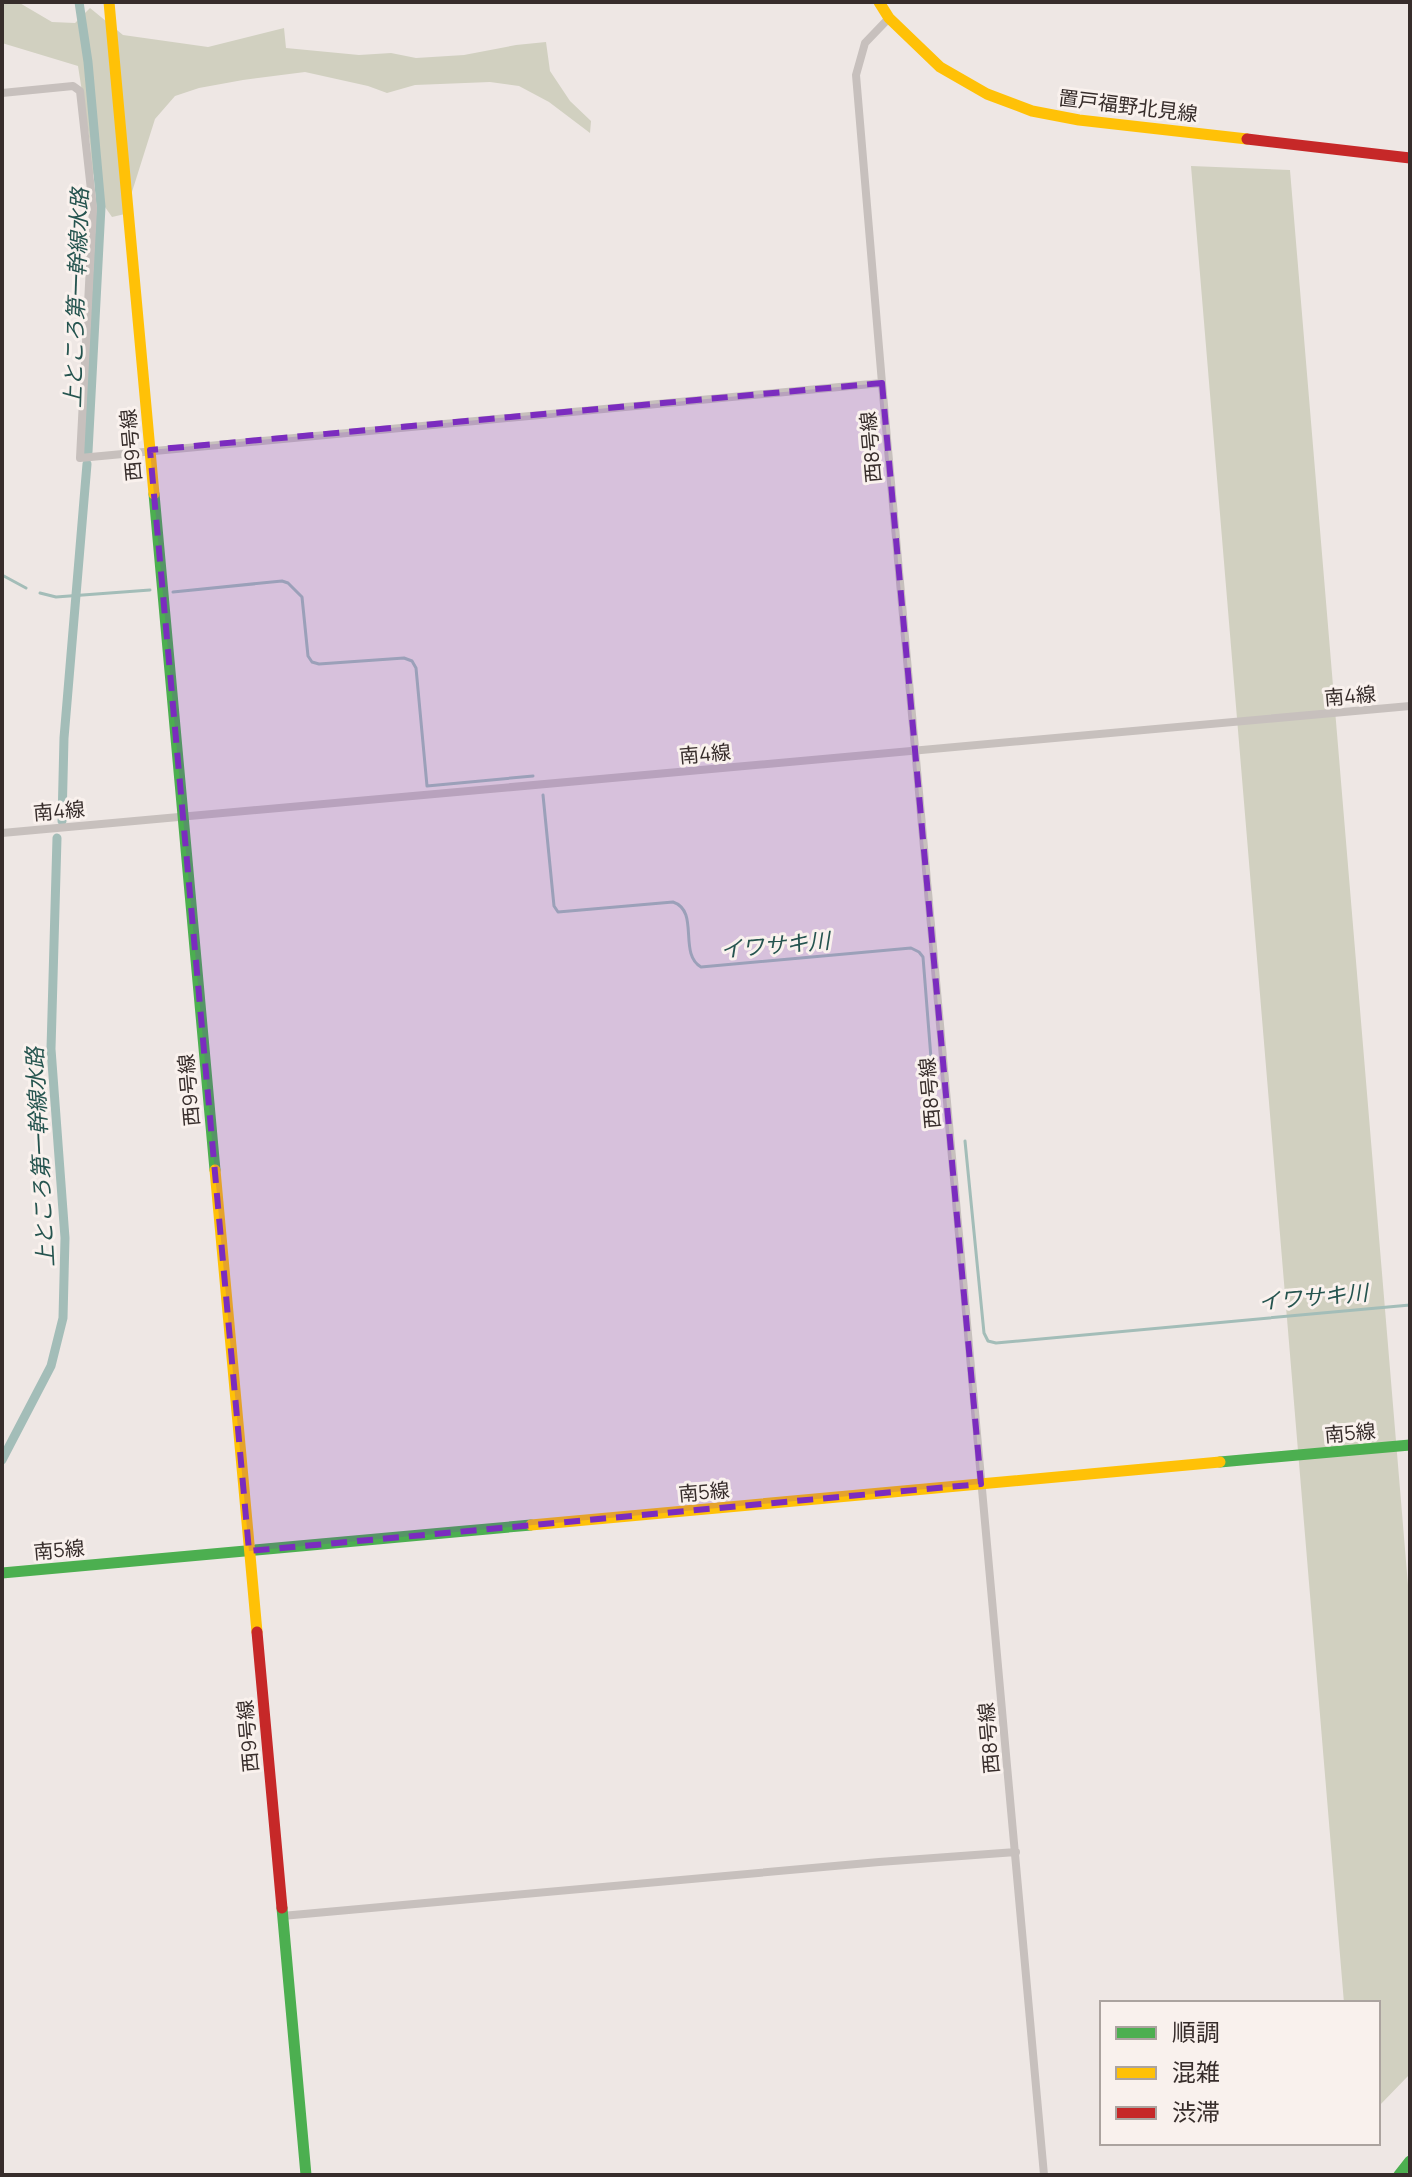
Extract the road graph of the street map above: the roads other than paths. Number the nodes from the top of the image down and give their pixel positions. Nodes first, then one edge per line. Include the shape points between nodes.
1 (109, 2) edge
2 (879, 2) edge
3 (889, 18) junction
4 (2, 93) edge
5 (1410, 158) edge
6 (882, 383) junction
7 (150, 450) junction
8 (1410, 706) edge
9 (915, 751) junction
10 (182, 816) junction
11 (2, 833) edge
12 (1410, 1445) edge
13 (981, 1484) junction
14 (249, 1551) junction
15 (2, 1573) edge
16 (1016, 1852) junction
17 (282, 1916) junction
18 (1410, 2161) edge
19 (306, 2175) edge
20 (1044, 2175) edge
21 (1399, 2175) edge

1 - 7 main road, 西9号線
2 - 3 main road, 置戸福野北見線
3 - 5 main road, 置戸福野北見線 via 940,67 987,94 1032,111
3 - 6 street, 西8号線 via 865,43 856,75
4 - 7 street via 73,86 80,91 93,208 80,458
6 - 7 street
6 - 9 street, 西8号線
7 - 10 main road, 西9号線
8 - 9 street, 南4線
9 - 10 street, 南4線
9 - 13 street, 西8号線
10 - 11 street, 南4線
10 - 14 main road, 西9号線
12 - 13 main road, 南5線
13 - 14 main road, 南5線
13 - 16 street, 西8号線
14 - 15 main road, 南5線
14 - 17 main road, 西9号線
16 - 17 street
16 - 20 street, 西8号線
17 - 19 main road, 西9号線
18 - 21 main road

